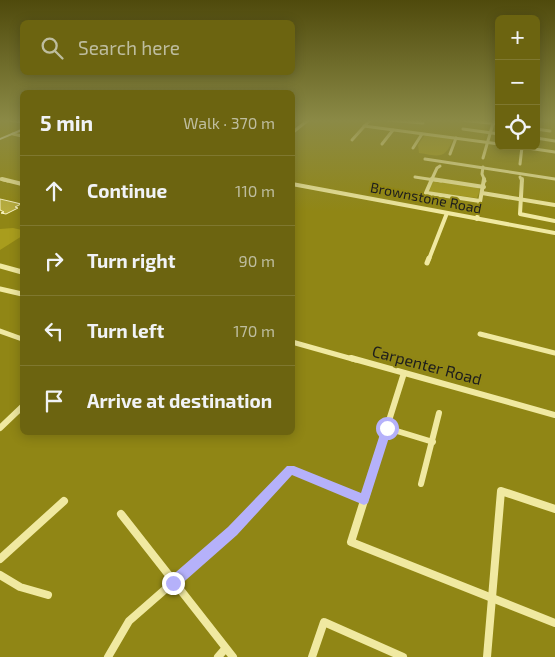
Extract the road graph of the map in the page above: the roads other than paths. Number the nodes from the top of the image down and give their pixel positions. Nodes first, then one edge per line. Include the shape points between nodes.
1 (451, 151) edge
2 (485, 151) edge
3 (522, 151) edge
4 (450, 154) dead end
5 (483, 158) dead end
6 (520, 164) dead end
7 (440, 166) dead end
8 (483, 168) junction
9 (415, 177) dead end
10 (520, 177) dead end
11 (555, 178) edge
12 (0, 179) edge
13 (432, 179) junction
14 (20, 184) edge
15 (295, 185) edge
16 (484, 187) junction
17 (426, 193) junction
18 (482, 193) junction
19 (520, 199) junction
20 (422, 202) dead end
21 (480, 202) junction
22 (555, 204) edge
23 (447, 213) junction
24 (476, 218) junction
25 (555, 221) edge
26 (555, 233) edge
27 (427, 263) dead end
28 (0, 266) edge
29 (20, 271) edge
30 (0, 289) edge
31 (20, 294) edge
32 (0, 331) edge
33 (480, 334) dead end
34 (20, 338) edge
35 (295, 343) edge
36 (555, 353) edge
37 (404, 373) junction
38 (20, 409) edge
39 (439, 412) dead end
40 (555, 415) edge
41 (0, 428) edge
42 (387, 428) junction
43 (433, 442) junction
44 (421, 484) dead end
45 (364, 500) junction
46 (64, 501) dead end
47 (555, 509) edge
48 (121, 514) dead end
49 (0, 559) edge
50 (0, 575) edge
51 (173, 583) junction
52 (48, 595) dead end
53 (493, 599) junction
54 (555, 623) edge
55 (225, 649) junction
56 (108, 657) edge
57 (218, 657) edge
58 (233, 657) edge
59 (312, 657) edge
60 (403, 657) edge
61 (486, 657) edge

1 - 4 street
2 - 5 street
3 - 6 street
7 - 13 street
8 - 8 street via 424,159
8 - 11 street
8 - 16 street
9 - 13 street
10 - 19 street
12 - 14 street
13 - 16 street
13 - 17 street
15 - 23 street, Brownstone Road
16 - 18 street
17 - 20 street
17 - 21 street
18 - 19 street
18 - 21 street
19 - 22 street
19 - 25 street via 520,214
21 - 24 street
23 - 24 street, Brownstone Road
23 - 27 street
24 - 26 street, Brownstone Road
28 - 29 street
30 - 31 street
32 - 34 street
33 - 36 street
35 - 37 street, Carpenter Road
37 - 40 street, Carpenter Road
37 - 42 street
38 - 41 street
39 - 43 street
42 - 43 street
42 - 45 street
43 - 44 street
45 - 51 street via 291,470 232,531
45 - 53 street via 351,542
46 - 49 street
47 - 53 street via 501,491
48 - 51 street
50 - 52 street via 20,587
51 - 55 street
51 - 56 street via 129,621
53 - 54 street
53 - 61 street
55 - 57 street
55 - 58 street
59 - 60 street via 324,622

